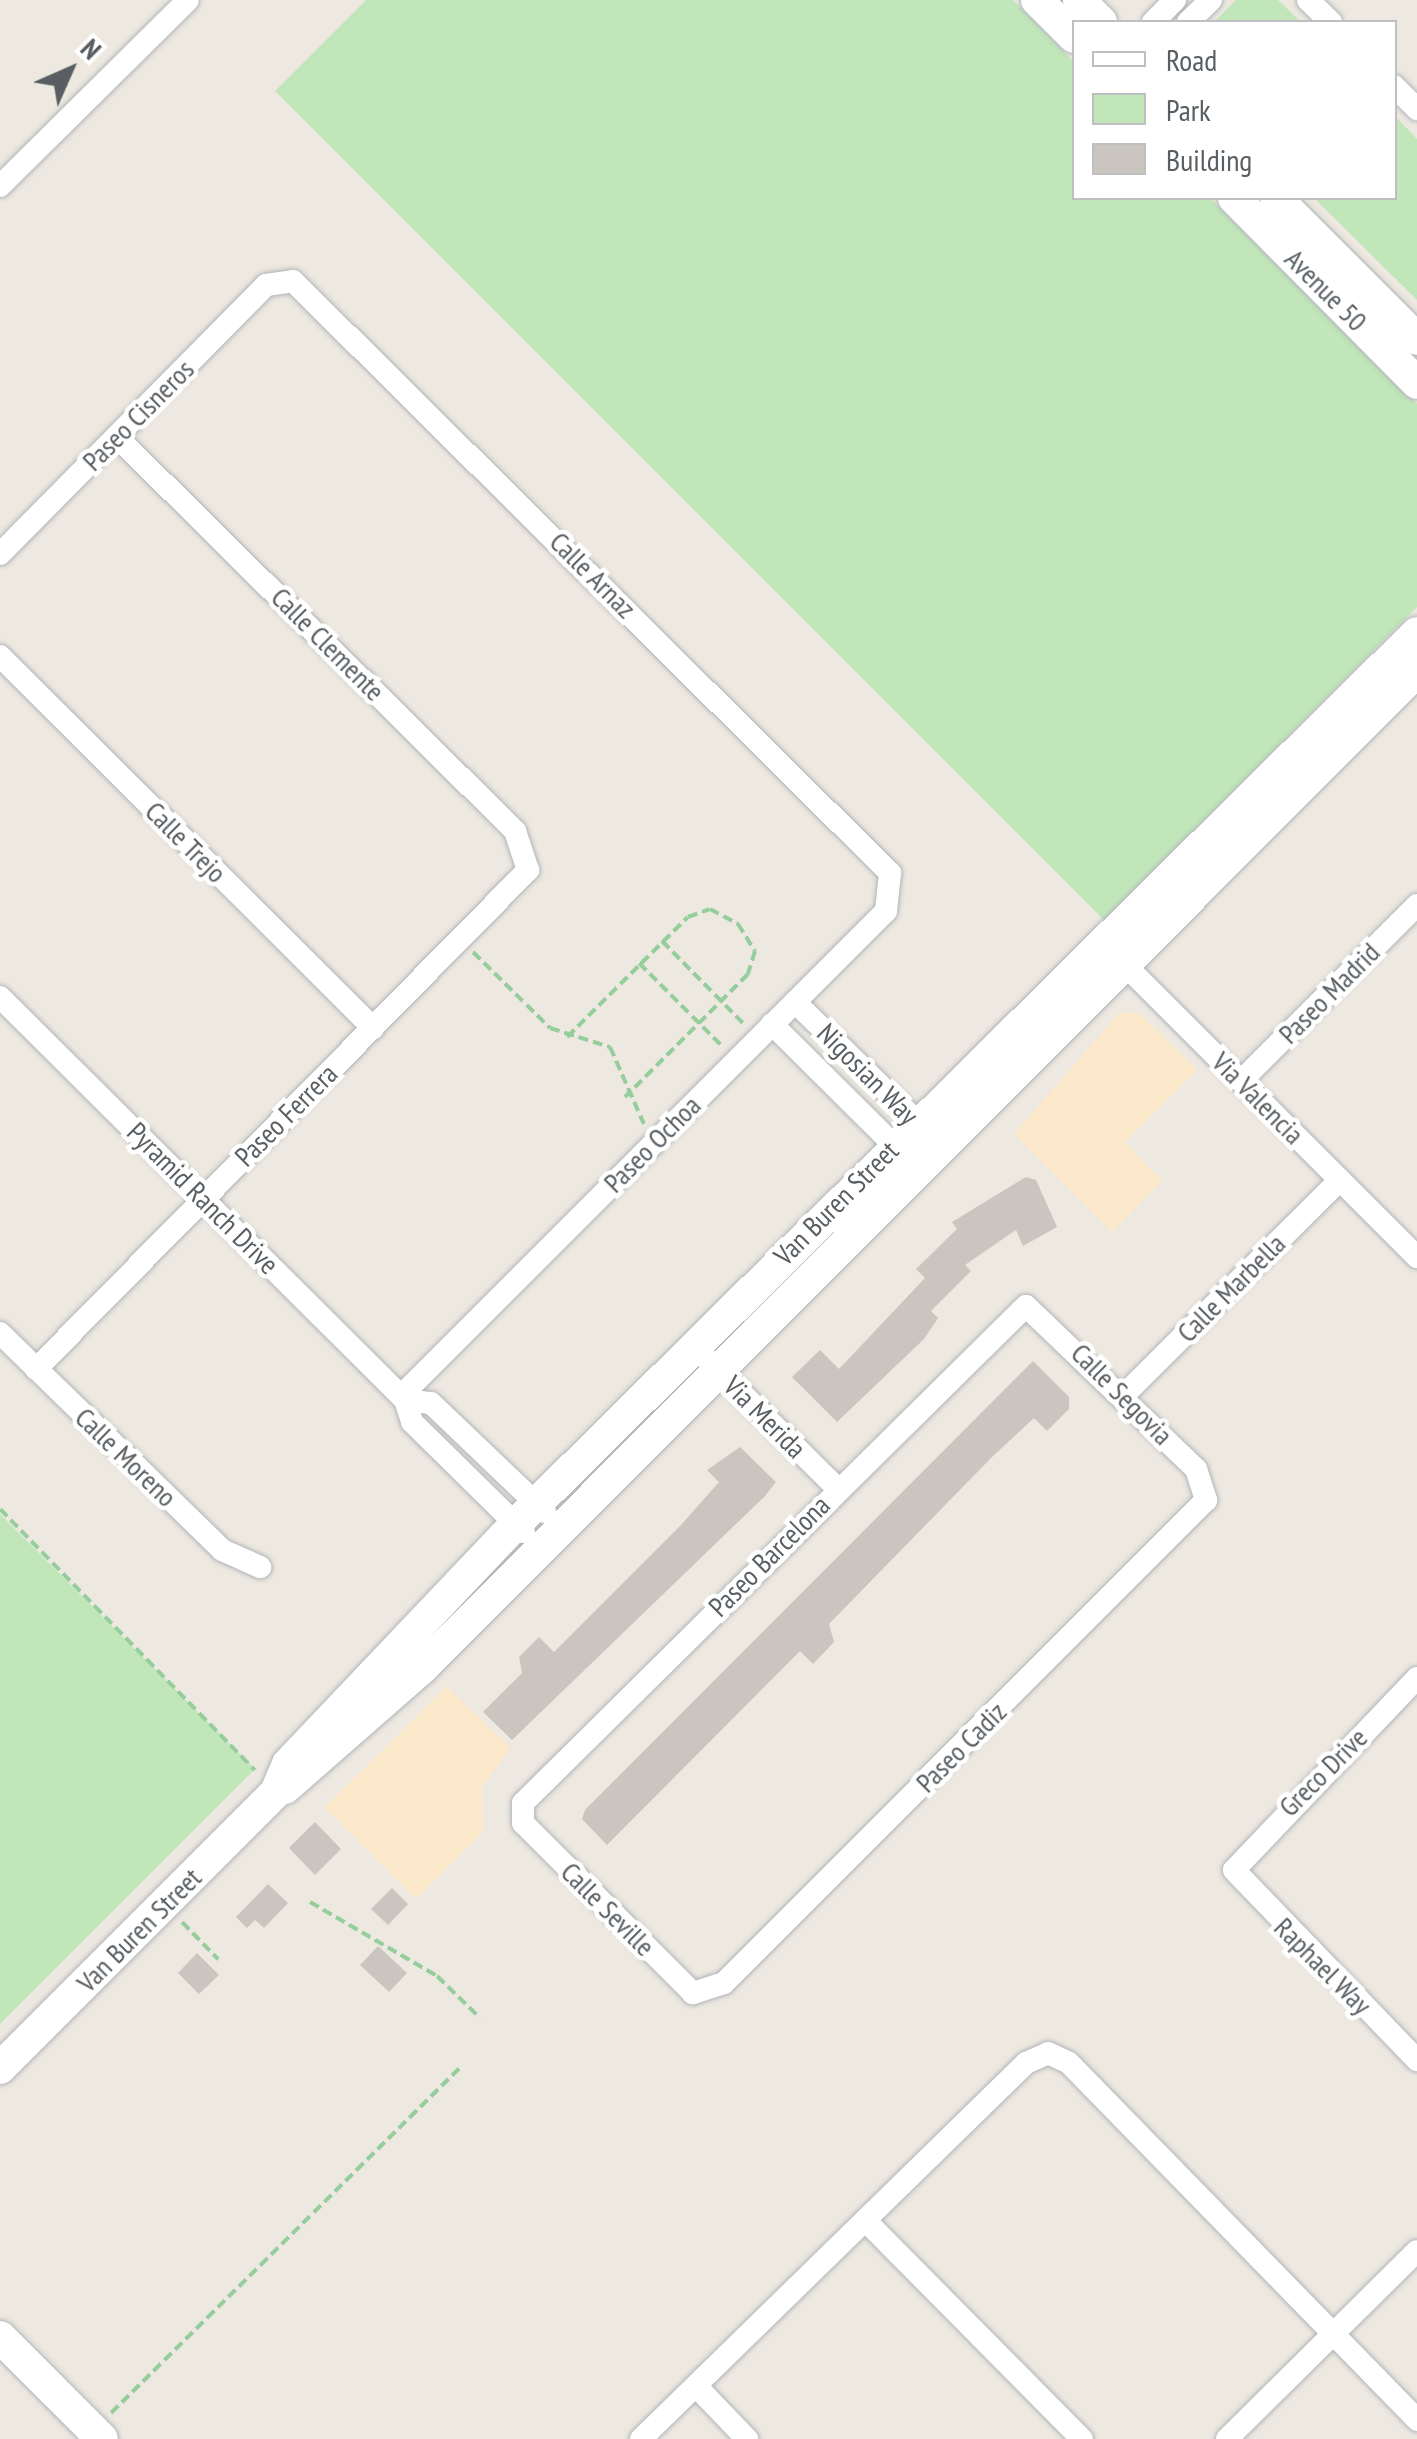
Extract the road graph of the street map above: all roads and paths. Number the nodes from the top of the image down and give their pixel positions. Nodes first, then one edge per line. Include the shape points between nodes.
1 (188, 0) edge
2 (1037, 0) edge
3 (1079, 0) edge
4 (1175, 0) edge
5 (1211, 0) edge
6 (1308, 0) edge
7 (1099, 20) edge
8 (1155, 20) edge
9 (1190, 20) edge
10 (1329, 20) edge
11 (1072, 36) edge
12 (1397, 89) edge
13 (1417, 109) edge
14 (0, 186) edge
15 (1236, 200) edge
16 (1278, 200) edge
17 (279, 280) joint
18 (1417, 339) edge
19 (1417, 382) edge
20 (117, 437) junction
21 (0, 554) edge
22 (1417, 633) edge
23 (0, 656) edge
24 (1417, 671) edge
25 (529, 858) joint
26 (894, 887) joint
27 (1417, 905) edge
28 (461, 940) junction
29 (1100, 940) junction
30 (662, 941) junction
31 (640, 963) junction
32 (1125, 965) junction
33 (0, 997) edge
34 (721, 1001) junction
35 (794, 1002) junction
36 (699, 1023) junction
37 (373, 1028) junction
38 (765, 1031) junction
39 (566, 1037) junction
40 (736, 1060) junction
41 (1241, 1081) junction
42 (624, 1097) junction
43 (917, 1122) junction
44 (658, 1138) junction
45 (893, 1145) junction
46 (931, 1158) junction
47 (1340, 1180) junction
48 (203, 1198) junction
49 (1417, 1257) edge
50 (1026, 1306) joint
51 (0, 1334) edge
52 (694, 1346) junction
53 (36, 1369) junction
54 (719, 1370) junction
55 (1123, 1396) junction
56 (403, 1398) junction
57 (836, 1488) junction
58 (1210, 1490) joint
59 (0, 1509) edge
60 (526, 1514) junction
61 (551, 1539) junction
62 (260, 1567) dead end
63 (1413, 1690) edge
64 (276, 1792) junction
65 (520, 1813) joint
66 (1234, 1870) joint
67 (310, 1902) dead end
68 (164, 1905) junction
69 (218, 1958) dead end
70 (704, 1997) joint
71 (480, 2018) dead end
72 (1417, 2060) edge
73 (462, 2066) dead end
74 (0, 2068) edge
75 (866, 2220) junction
76 (1417, 2251) edge
77 (1333, 2335) junction
78 (0, 2336) edge
79 (696, 2386) junction
80 (1417, 2420) edge
81 (98, 2435) edge
82 (641, 2439) edge
83 (747, 2439) edge
84 (1082, 2439) edge
85 (1227, 2439) edge

1 - 14 street
2 - 11 street
3 - 7 street
4 - 8 street
5 - 9 street
6 - 10 street
12 - 13 street
15 - 19 street, Avenue 50
16 - 18 street, Avenue 50
17 - 20 street, Paseo Cisneros
17 - 26 street, Calle Arnaz via 306,288 875,858
20 - 21 street, Paseo Cisneros
20 - 25 street, Calle Clemente via 515,830
22 - 29 street, Van Buren Street
23 - 37 street, Calle Trejo
24 - 32 street, Van Buren Street
25 - 28 street, Paseo Ferrera via 521,882
26 - 35 street, Paseo Ochoa via 886,911
27 - 41 street, Paseo Madrid
28 - 37 street, Paseo Ferrera
28 - 39 path
29 - 32 street, Via Valencia
29 - 43 street, Van Buren Street
30 - 31 path
30 - 34 path
30 - 34 path via 698,911 738,924 754,963
31 - 36 path
31 - 39 path
32 - 41 street, Via Valencia
32 - 46 street, Van Buren Street
33 - 48 street, Pyramid Ranch Drive
34 - 36 path
34 - 38 path
35 - 38 street, Paseo Ochoa
35 - 43 street, Nigosian Way
36 - 40 path
36 - 42 path
37 - 48 street, Paseo Ferrera
38 - 40 street, Paseo Ochoa
38 - 45 street, Nigosian Way
39 - 42 path via 610,1048
40 - 44 street, Paseo Ochoa
41 - 47 street, Via Valencia
42 - 44 path
43 - 45 street, Van Buren Street
43 - 46 street, Nigosian Way
44 - 56 street, Paseo Ochoa
45 - 46 street, Nigosian Way
45 - 52 street, Van Buren Street
46 - 54 street, Van Buren Street
47 - 49 street, Via Valencia
47 - 55 street, Calle Marbella
48 - 53 street, Paseo Ferrera
48 - 56 street, Pyramid Ranch Drive
50 - 55 street, Calle Segovia
50 - 57 street, Paseo Barcelona
51 - 53 street, Calle Moreno
52 - 54 street, Via Merida
52 - 60 street, Van Buren Street
53 - 62 street, Calle Moreno via 222,1550
54 - 57 street, Via Merida
54 - 61 street, Van Buren Street
55 - 58 street, Calle Segovia
56 - 60 street, Pyramid Ranch Drive via 431,1403
57 - 65 street, Paseo Barcelona
58 - 70 street, Paseo Cadiz
59 - 64 path
60 - 61 street, Pyramid Ranch Drive
60 - 64 street, Van Buren Street via 288,1764
61 - 64 street, Van Buren Street via 300,1782
63 - 66 street, Greco Drive
64 - 68 street, Van Buren Street
65 - 70 street, Calle Seville
66 - 72 street, Raphael Way
67 - 71 path via 438,1976
68 - 69 path
68 - 74 street, Van Buren Street
73 - 81 path
75 - 77 street via 1026,2063 1048,2053 1069,2063
75 - 79 street
75 - 84 street
76 - 77 street
77 - 80 street
77 - 85 street
78 - 81 street
79 - 82 street
79 - 83 street

